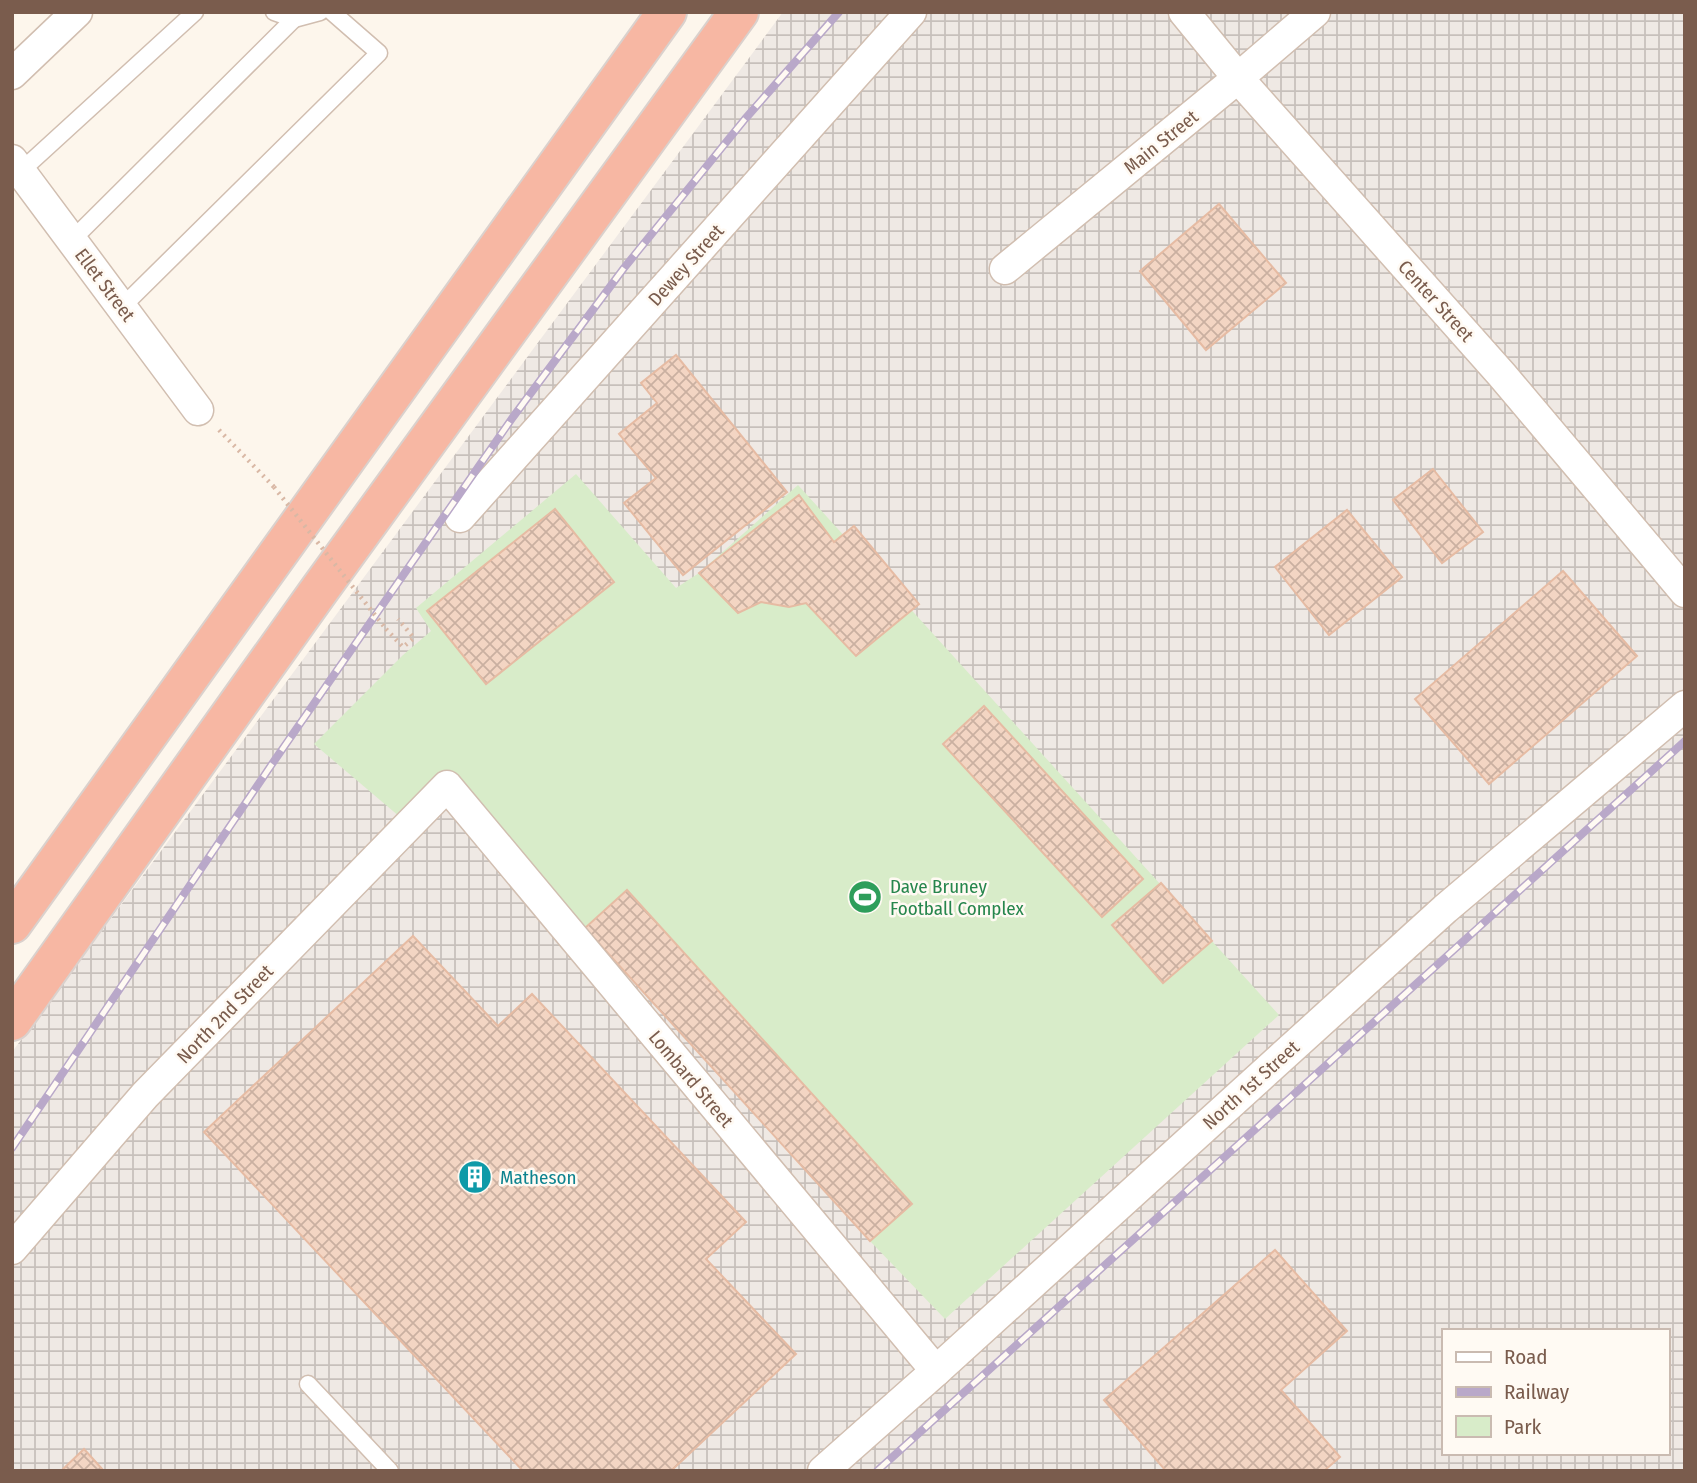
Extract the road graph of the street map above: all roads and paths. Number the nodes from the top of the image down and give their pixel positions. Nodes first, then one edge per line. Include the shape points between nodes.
1 (77, 12) edge
2 (195, 12) edge
3 (274, 12) edge
4 (320, 12) edge
5 (332, 12) edge
6 (667, 12) edge
7 (739, 12) edge
8 (911, 12) edge
9 (1184, 12) edge
10 (1315, 12) edge
11 (294, 19) junction
12 (12, 74) edge
13 (1238, 78) junction
14 (16, 166) edge
15 (72, 240) junction
16 (1005, 269) dead end
17 (122, 307) junction
18 (198, 410) dead end
19 (241, 451) dead end
20 (460, 517) dead end
21 (1685, 593) edge
22 (398, 620) dead end
23 (1685, 706) edge
24 (447, 786) joint
25 (12, 924) edge
26 (12, 1021) edge
27 (12, 1249) edge
28 (936, 1371) junction
29 (308, 1384) dead end
30 (390, 1471) edge
31 (823, 1471) edge

1 - 12 street
2 - 14 lane
3 - 11 lane
4 - 11 lane
5 - 17 lane via 379,53
6 - 25 highway
7 - 26 highway
8 - 20 street, Dewey Street
9 - 13 street, Center Street
10 - 13 street, Main Street
11 - 15 lane
13 - 16 street, Main Street
13 - 21 street, Center Street via 1502,375
14 - 15 street, Ellet Street
15 - 17 street, Ellet Street
17 - 18 street, Ellet Street
19 - 22 path, bridge via 403,647 414,638
23 - 28 street, North 1st Street via 1445,909
24 - 27 street, North 2nd Street via 145,1095
24 - 28 street, Lombard Street
28 - 31 street, North 1st Street
29 - 30 lane

